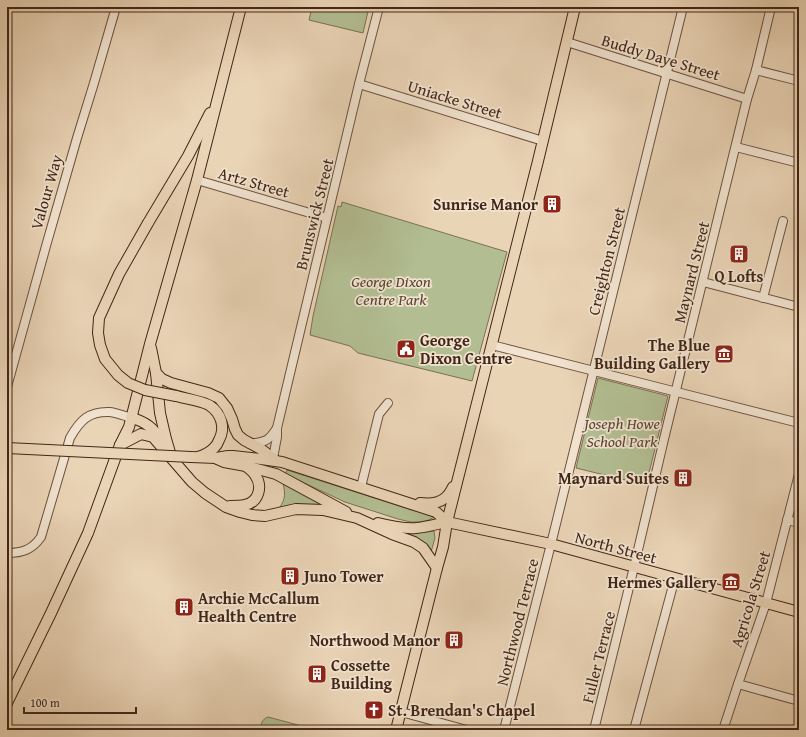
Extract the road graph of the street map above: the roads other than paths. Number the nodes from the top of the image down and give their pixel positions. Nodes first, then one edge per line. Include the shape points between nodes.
1 (116, 7) edge
2 (241, 7) edge
3 (379, 7) edge
4 (576, 7) edge
5 (683, 7) edge
6 (771, 7) edge
7 (567, 42) junction
8 (756, 70) junction
9 (667, 73) junction
10 (799, 81) edge
11 (359, 84) junction
12 (747, 99) junction
13 (218, 101) junction
14 (543, 141) junction
15 (736, 147) junction
16 (799, 163) edge
17 (197, 180) junction
18 (328, 218) junction
19 (782, 221) dead end
20 (703, 282) junction
21 (764, 298) junction
22 (799, 308) edge
23 (150, 344) junction
24 (492, 345) junction
25 (593, 370) junction
26 (156, 373) junction
27 (7, 387) edge
28 (676, 391) junction
29 (388, 403) dead end
30 (132, 418) junction
31 (799, 423) edge
32 (277, 428) junction
33 (250, 444) junction
34 (120, 445) junction
35 (7, 448) edge
36 (194, 457) junction
37 (216, 458) junction
38 (274, 459) junction
39 (172, 460) junction
40 (246, 466) junction
41 (799, 474) edge
42 (458, 480) junction
43 (361, 487) junction
44 (406, 502) junction
45 (226, 507) junction
46 (357, 518) junction
47 (787, 520) junction
48 (447, 522) junction
49 (799, 524) edge
50 (551, 544) junction
51 (7, 553) edge
52 (437, 568) junction
53 (634, 568) junction
54 (675, 578) junction
55 (766, 603) junction
56 (799, 612) edge
57 (738, 684) junction
58 (799, 701) edge
59 (7, 703) edge
60 (401, 712) junction
61 (396, 730) edge
62 (467, 730) edge
63 (504, 730) edge
64 (594, 730) edge
65 (634, 730) edge
66 (723, 730) edge

1 - 27 street, Valour Way
2 - 13 main road
3 - 11 street, Brunswick Street
4 - 7 main road
5 - 9 street, Creighton Street
6 - 8 street, Maynard Street
7 - 9 street, Buddy Daye Street
7 - 14 main road
8 - 10 street
8 - 12 street, Maynard Street
9 - 12 street, Buddy Daye Street
9 - 25 street, Creighton Street
11 - 14 street, Uniacke Street
11 - 18 street, Brunswick Street
12 - 15 street, Maynard Street
13 - 17 main road
13 - 36 main road, bridge via 119,274 99,318 100,345 105,359 118,375 128,383 145,390 199,401 216,411 221,418 221,435 214,448
14 - 24 main road
15 - 16 street
15 - 20 street, Maynard Street
17 - 18 street, Artz Street
17 - 23 main road
18 - 32 street, Brunswick Street
19 - 21 street
20 - 21 street
20 - 28 street, Maynard Street
21 - 22 street
23 - 26 main road
23 - 30 main road
24 - 25 street
24 - 42 main road
25 - 28 street
25 - 50 street, Creighton Street
26 - 33 main road via 171,383 218,398 227,408 238,435
26 - 39 main road via 160,413
28 - 31 street
28 - 53 street, Maynard Street
29 - 43 street via 379,414
30 - 34 main road
30 - 39 main road via 151,426
30 - 51 street via 111,412 98,413 90,414 81,422 70,438 41,537 36,544 22,552
32 - 33 street via 266,440
32 - 38 street, Brunswick Street
33 - 38 main road
34 - 39 main road via 141,434 153,437
34 - 59 main road via 88,533
35 - 36 main road, bridge
36 - 37 main road
37 - 38 main road via 228,456
37 - 40 main road, North Street
38 - 43 main road, North Street
39 - 45 main road via 192,482
40 - 45 main road via 258,480 256,499 245,505
40 - 46 main road, North Street via 276,474
41 - 47 street, Agricola Street
42 - 44 main road via 446,498 436,503
42 - 48 main road
43 - 44 main road, North Street
44 - 48 main road, North Street via 436,512
45 - 46 main road via 252,515 265,516 296,509 323,510
46 - 48 main road, North Street via 414,528
46 - 52 main road via 414,542 423,548
47 - 49 street
47 - 55 street, Agricola Street
48 - 50 main road, North Street
48 - 52 main road
50 - 53 main road, North Street
50 - 63 street, Northwood Terrace
52 - 60 main road
53 - 54 main road, North Street
53 - 64 street, Fuller Terrace
54 - 55 main road, North Street
54 - 65 street
55 - 56 main road, North Street
55 - 57 street, Agricola Street
57 - 58 street
57 - 66 street, Agricola Street
60 - 61 main road
60 - 62 street

